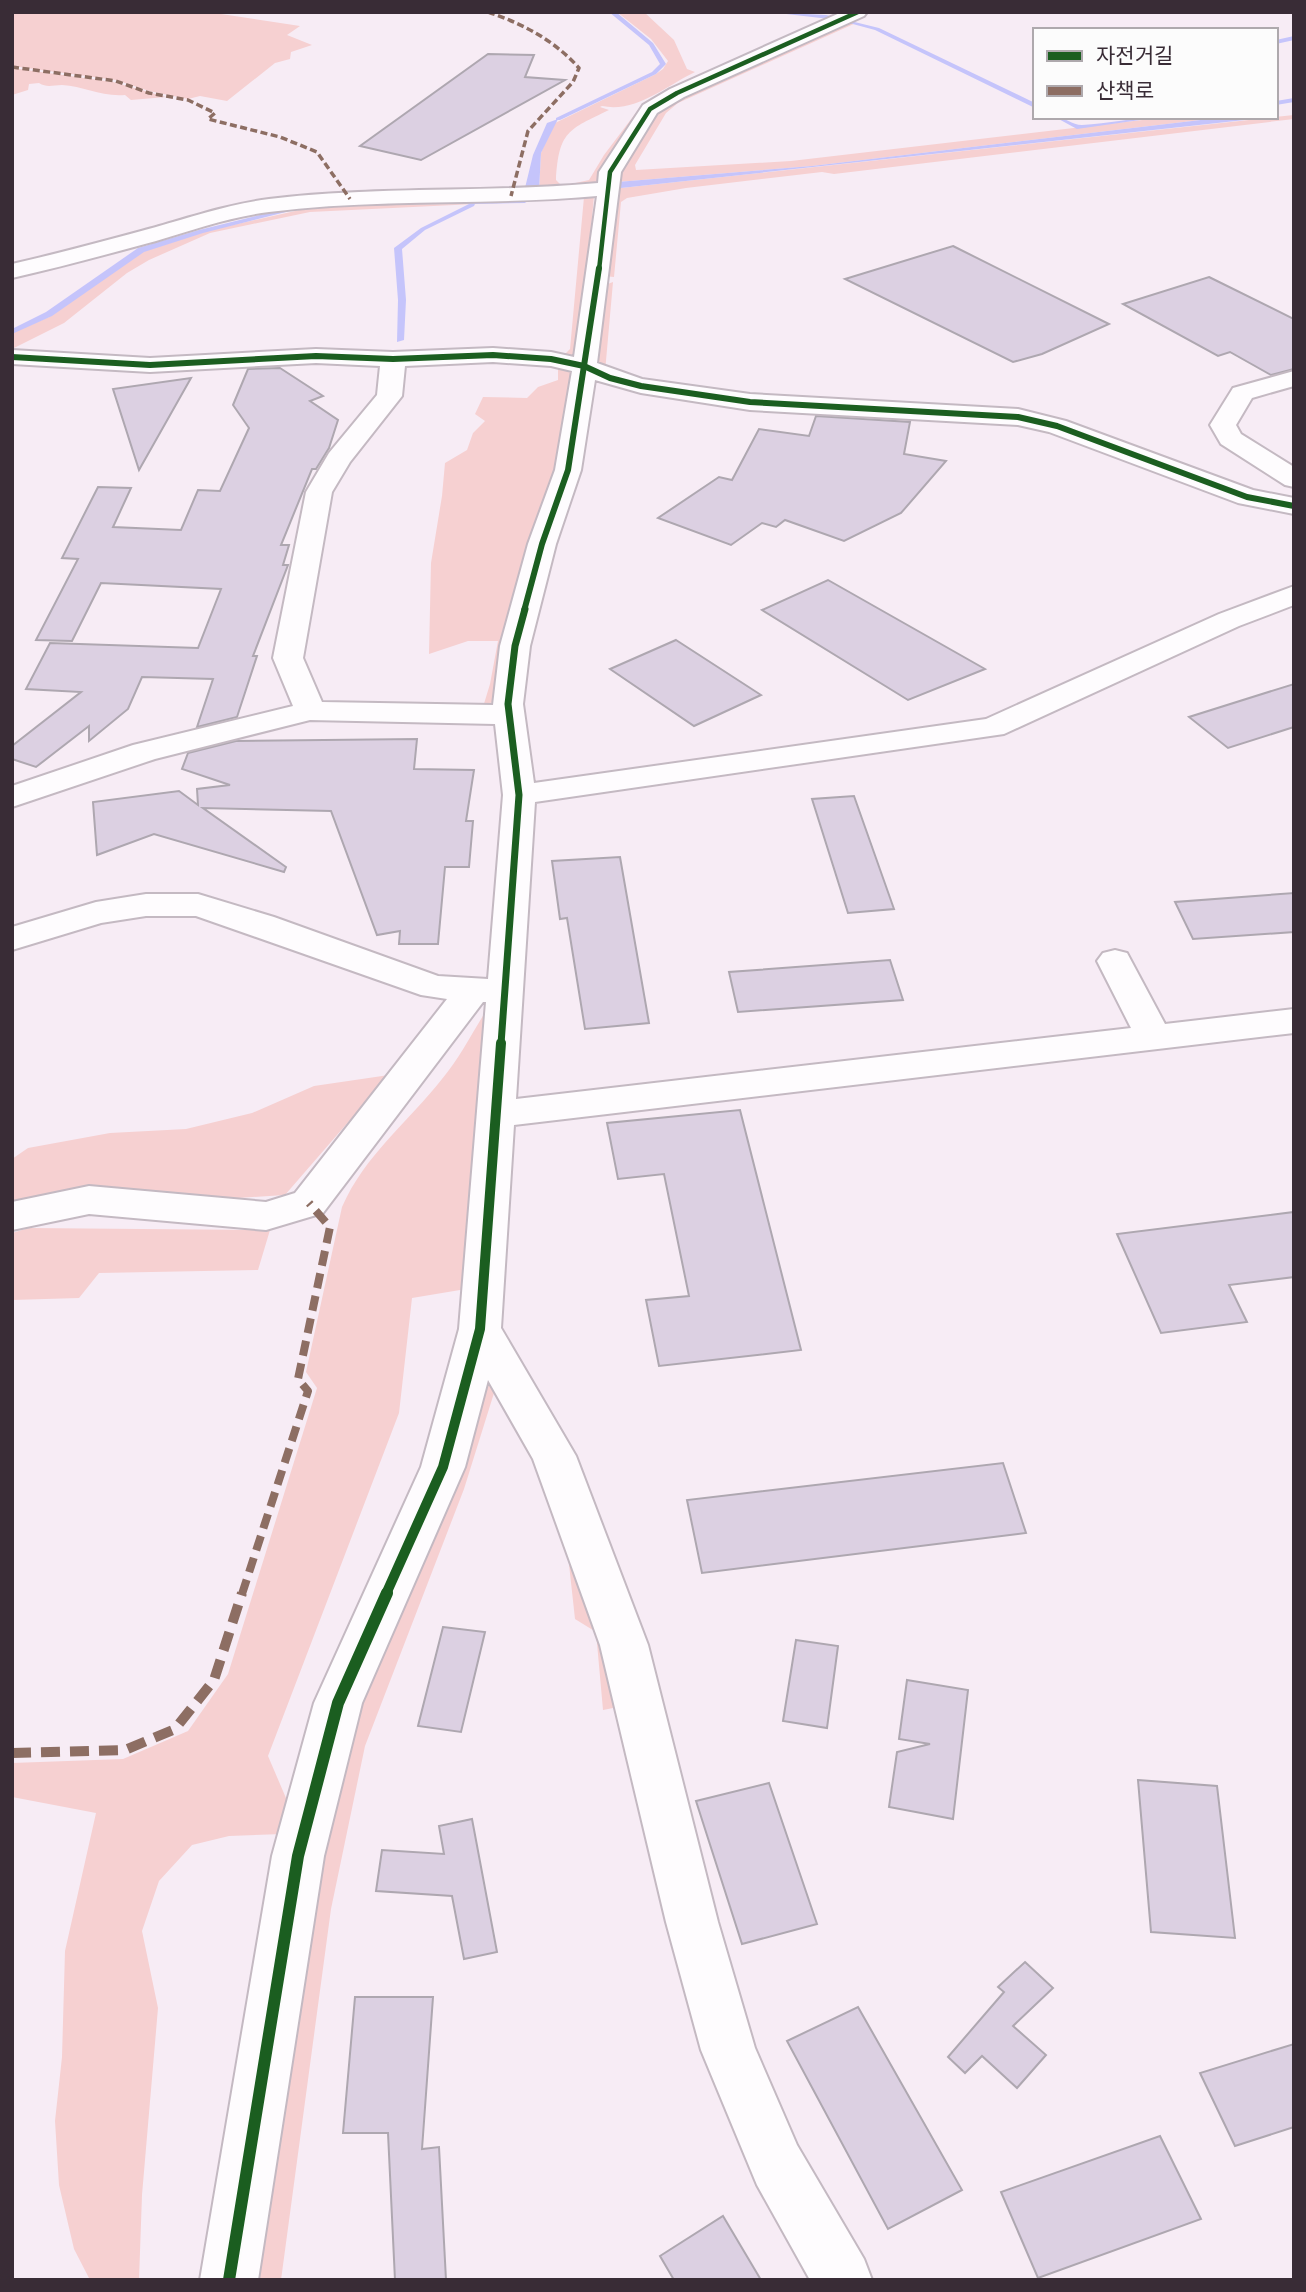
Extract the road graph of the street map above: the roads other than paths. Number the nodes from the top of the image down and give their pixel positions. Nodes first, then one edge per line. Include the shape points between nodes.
1 (858, 12) edge
2 (607, 189) junction
3 (12, 271) edge
4 (12, 357) edge
5 (393, 359) junction
6 (584, 366) junction
7 (1294, 378) edge
8 (1294, 479) edge
9 (1294, 506) edge
10 (1294, 596) edge
11 (310, 711) junction
12 (510, 715) junction
13 (519, 795) junction
14 (12, 797) edge
15 (12, 939) edge
16 (1115, 961) dead end
17 (489, 991) junction
18 (1294, 1021) edge
19 (1154, 1038) junction
20 (497, 1114) junction
21 (12, 1216) edge
22 (480, 1329) junction
23 (229, 2280) edge
24 (843, 2280) edge

1 - 2 street via 688,87 650,109 610,172
2 - 3 street via 267,206
2 - 6 street
4 - 5 street via 150,365 316,356
5 - 6 street via 493,355
5 - 11 street via 389,396 338,459 319,492 288,658
6 - 9 street via 641,386 750,402 1018,417 1056,426 1247,497
6 - 12 street via 568,470 542,544 515,646
7 - 8 street via 1242,393 1223,425 1230,439
10 - 13 street via 1229,620 993,726
11 - 12 street
11 - 14 street via 144,752
12 - 13 street
13 - 17 street
15 - 17 street via 96,913 146,905 198,905 434,987
16 - 19 street
17 - 20 street
17 - 21 street via 309,1203 265,1216 89,1200
18 - 19 street
19 - 20 street
20 - 22 street
22 - 23 street via 443,1467 338,1703 298,1856
22 - 24 street via 554,1457 624,1645 728,2050 777,2165

